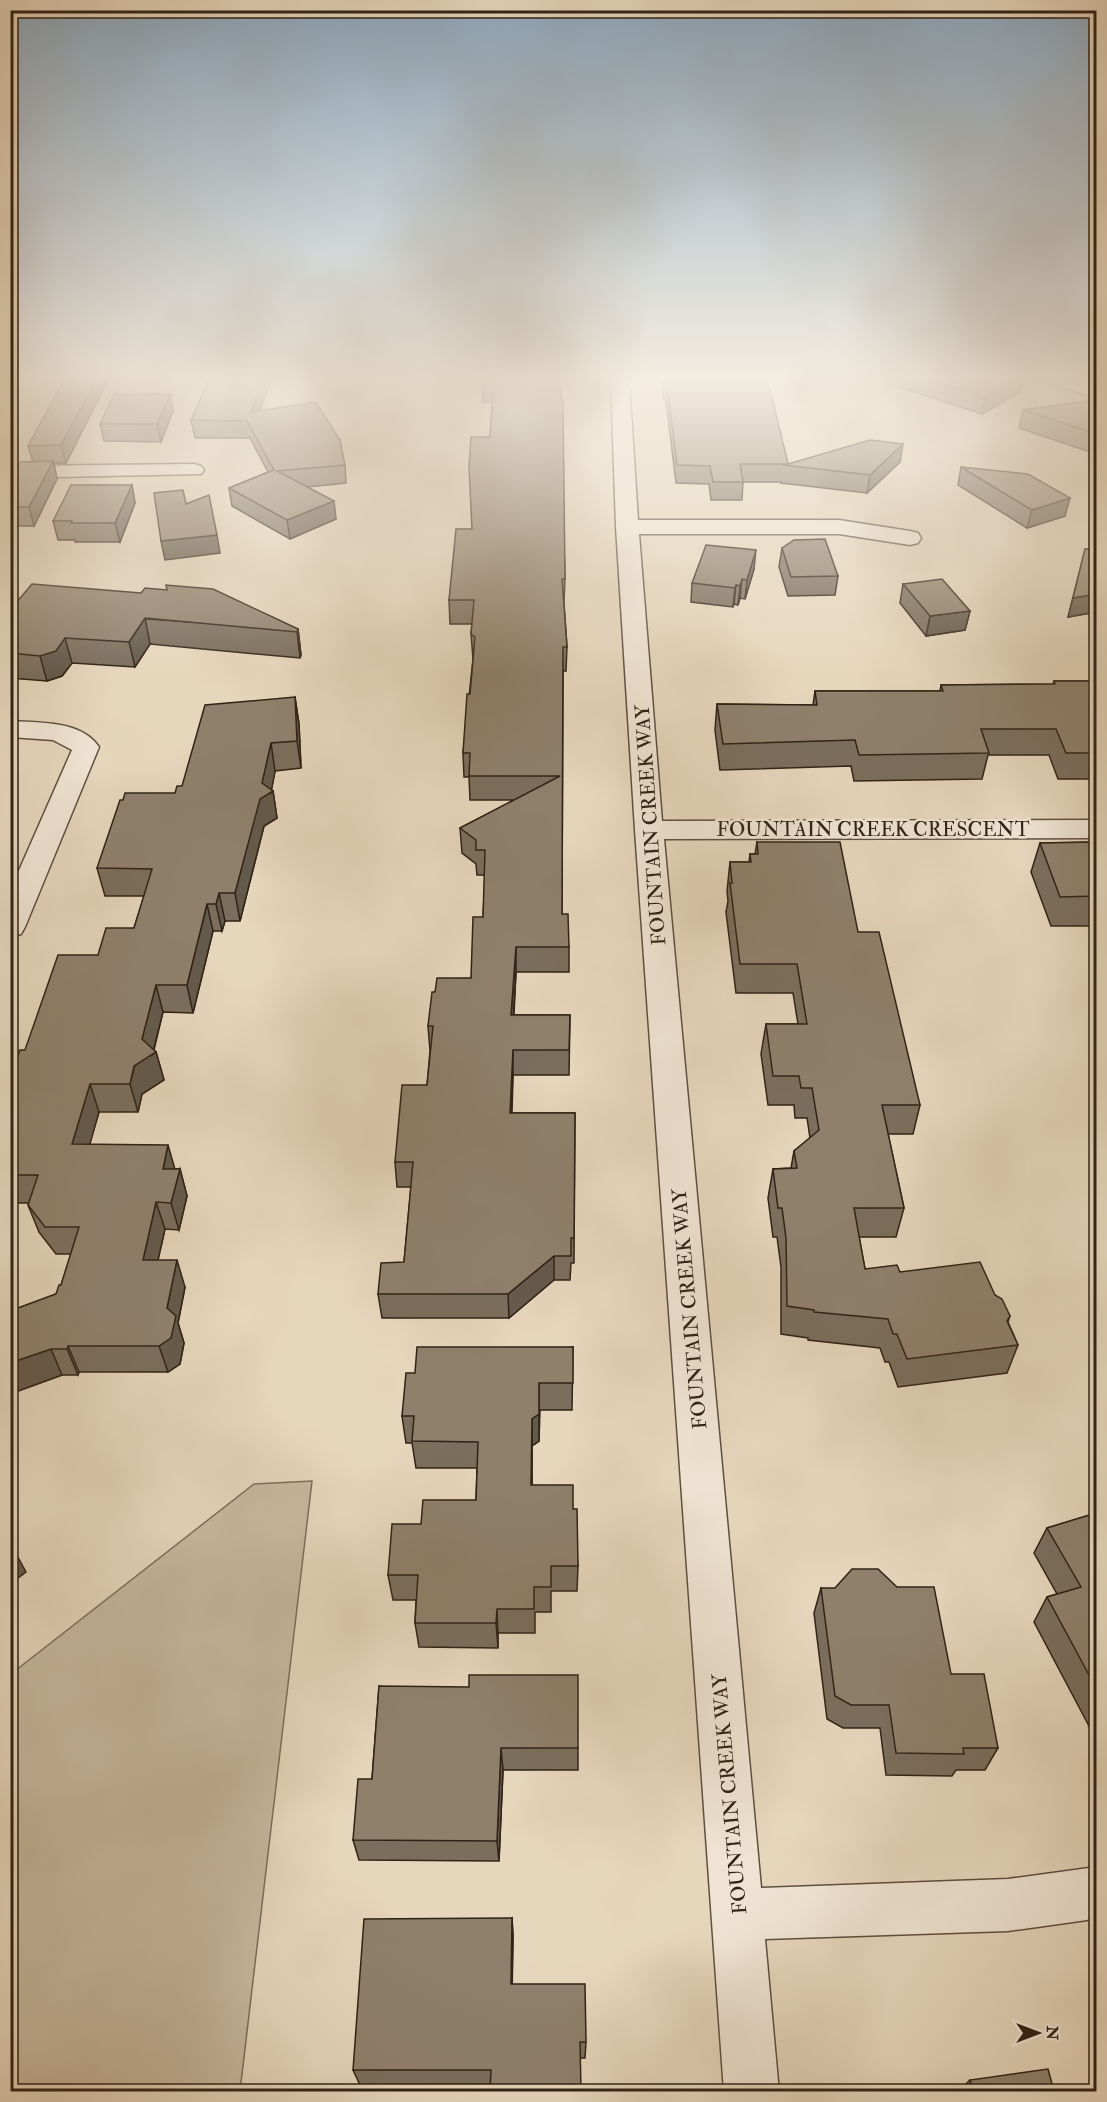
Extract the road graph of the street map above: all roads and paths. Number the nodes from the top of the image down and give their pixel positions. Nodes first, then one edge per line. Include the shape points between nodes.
1 (625, 478) edge
2 (627, 527) junction
3 (910, 538) dead end
4 (10, 729) edge
5 (1096, 829) edge
6 (649, 830) junction
7 (10, 927) edge
8 (1096, 1892) edge
9 (739, 1914) junction
10 (752, 2091) edge

1 - 2 street, FOUNTAIN CREEK WAY
2 - 3 street via 839,527
2 - 6 street, FOUNTAIN CREEK WAY
4 - 7 street via 59,732 86,747
5 - 6 street, FOUNTAIN CREEK CRESCENT
6 - 9 street, FOUNTAIN CREEK WAY
8 - 9 street via 1008,1905
9 - 10 street, FOUNTAIN CREEK WAY

